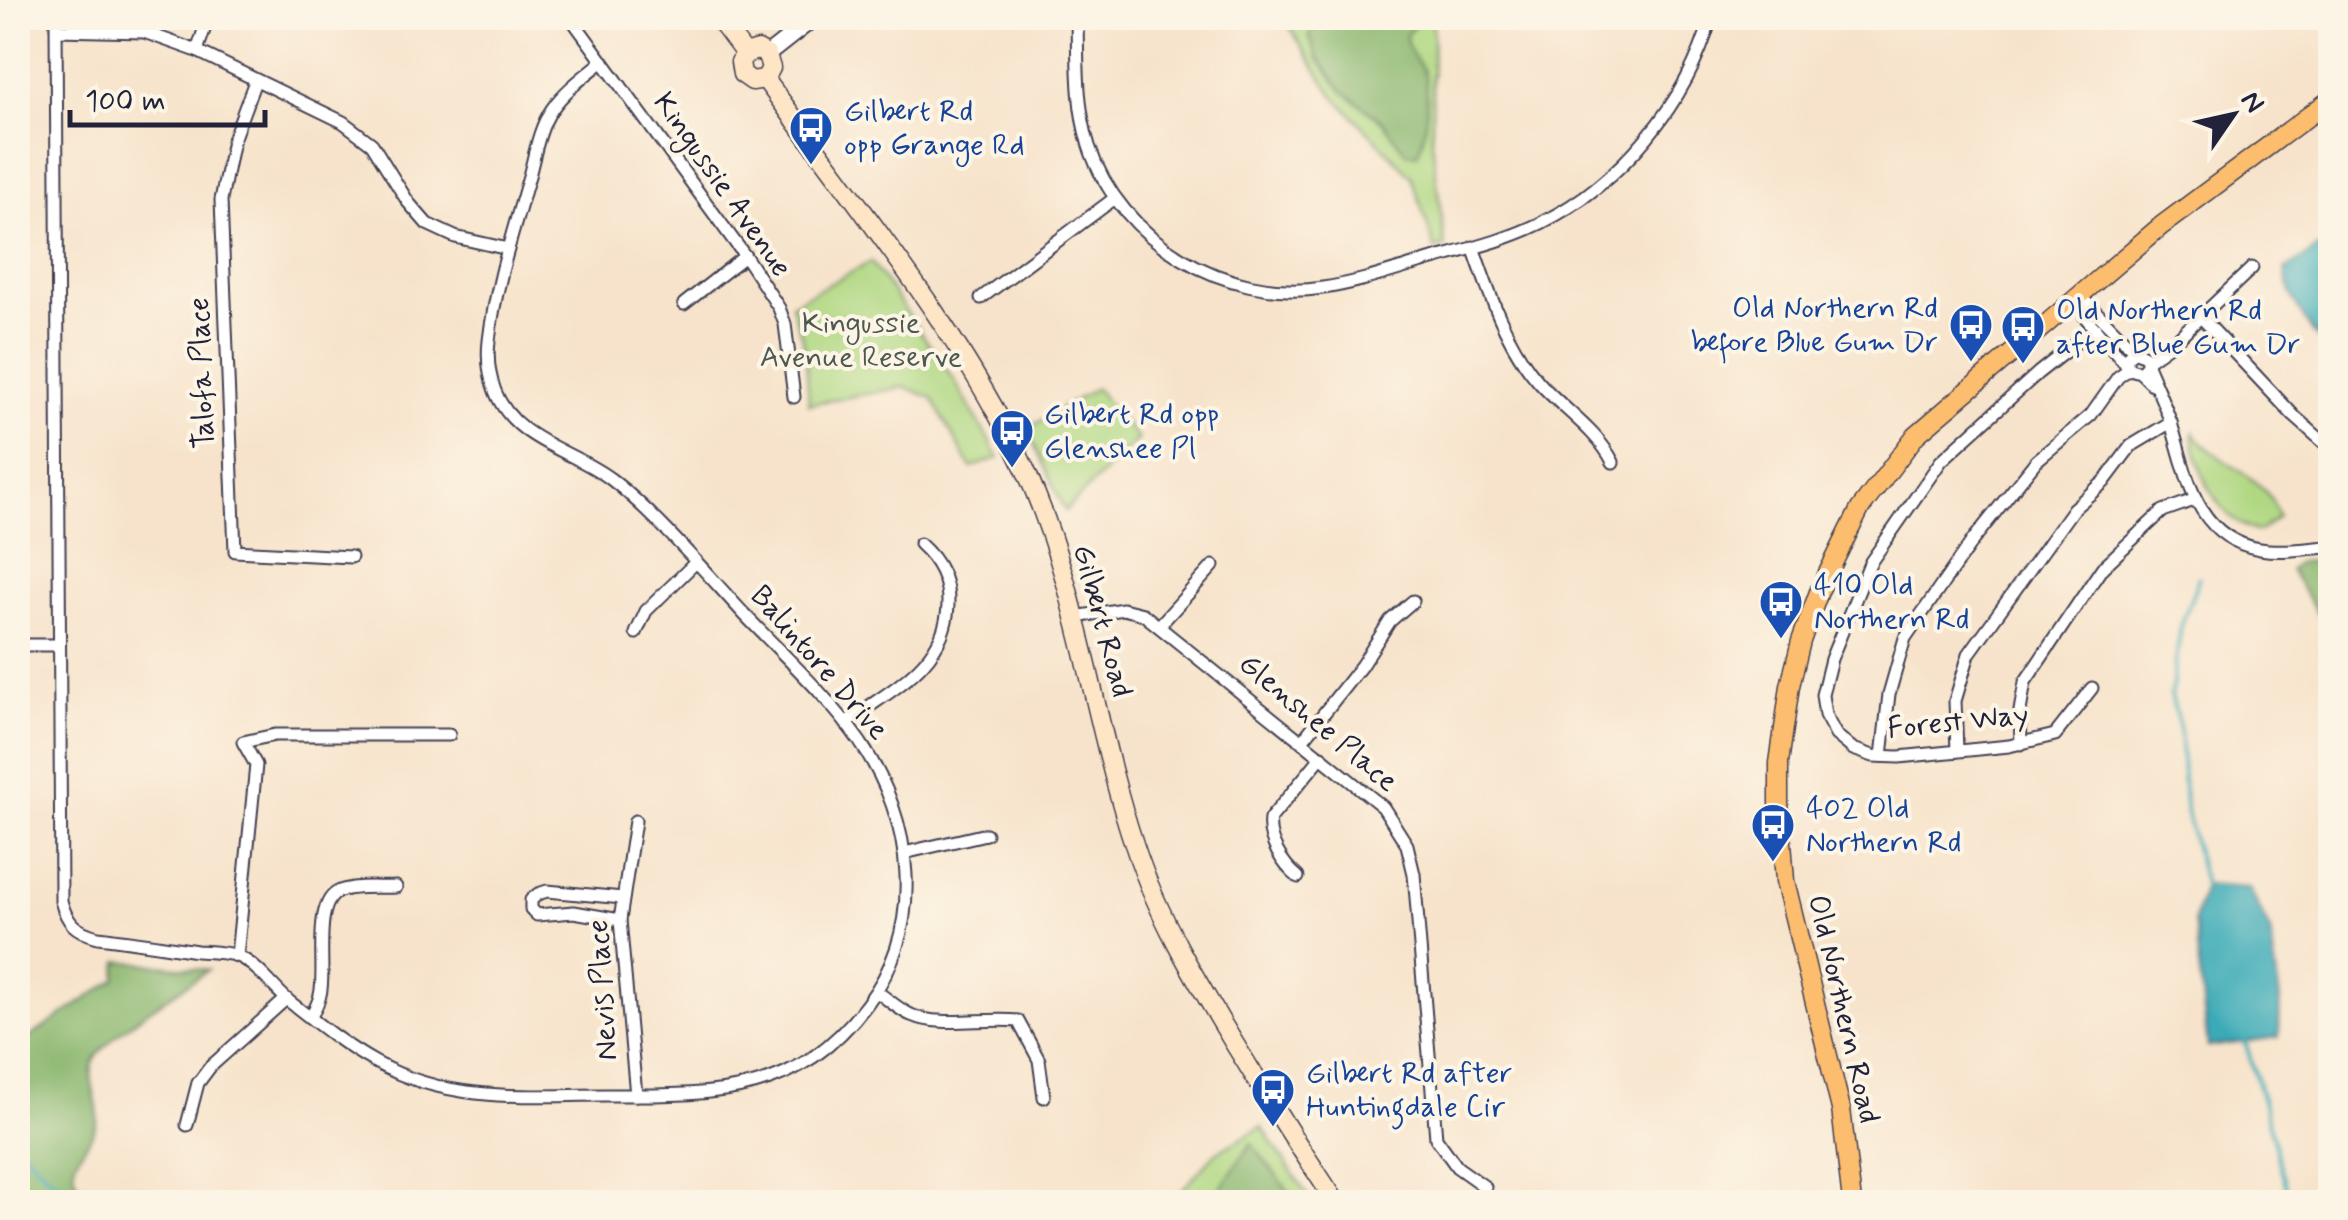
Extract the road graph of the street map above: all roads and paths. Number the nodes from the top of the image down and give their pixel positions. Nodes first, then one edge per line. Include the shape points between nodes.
1 (208, 18) edge
2 (571, 18) edge
3 (718, 18) edge
4 (814, 18) edge
5 (1077, 18) edge
6 (1711, 18) edge
7 (56, 24) edge
8 (197, 50) junction
9 (745, 54) junction
10 (767, 54) junction
11 (603, 61) junction
12 (765, 79) junction
13 (255, 81) junction
14 (2330, 100) edge
15 (1115, 198) junction
16 (1473, 247) junction
17 (508, 249) junction
18 (746, 256) junction
19 (2252, 268) dead end
20 (2080, 296) junction
21 (981, 298) dead end
22 (684, 304) dead end
23 (2200, 316) junction
24 (2095, 328) junction
25 (2140, 361) junction
26 (794, 397) dead end
27 (2170, 422) junction
28 (2330, 448) edge
29 (1613, 462) dead end
30 (2194, 500) junction
31 (920, 544) dead end
32 (2330, 547) edge
33 (351, 556) dead end
34 (696, 562) junction
35 (1214, 566) dead end
36 (1413, 601) dead end
37 (1076, 617) junction
38 (1159, 626) junction
39 (636, 633) dead end
40 (60, 645) junction
41 (18, 646) edge
42 (2092, 688) dead end
43 (846, 723) junction
44 (448, 735) dead end
45 (1302, 740) junction
46 (2022, 744) junction
47 (1957, 751) junction
48 (1322, 756) junction
49 (1882, 756) junction
50 (635, 821) dead end
51 (986, 834) dead end
52 (904, 853) junction
53 (1298, 877) dead end
54 (396, 887) dead end
55 (622, 898) junction
56 (620, 920) junction
57 (237, 956) junction
58 (877, 992) junction
59 (286, 999) junction
60 (311, 1017) junction
61 (636, 1096) junction
62 (1044, 1097) dead end
63 (187, 1125) dead end
64 (1485, 1188) dead end
65 (1336, 1202) edge
66 (1852, 1202) edge

1 - 8 street
2 - 11 street, Kingussie Avenue
3 - 9 main road
4 - 10 street
5 - 15 street via 1083,121
6 - 16 street via 1687,78 1626,159 1542,223
7 - 8 street via 144,32
7 - 40 street
8 - 13 street
9 - 10 main road
9 - 12 main road via 742,74
10 - 12 main road via 771,68
11 - 17 street, Balintore Drive via 550,111
11 - 18 street, Kingussie Avenue
12 - 37 main road, Gilbert Road via 991,401 1028,474
13 - 17 street via 343,122 372,144 427,224
13 - 33 street, Talofa Place via 220,200 234,551
14 - 20 main road, Old Northern Road via 2161,226
15 - 16 street via 1155,240 1191,265 1276,290 1360,281
15 - 21 street
16 - 29 street via 1496,313 1536,380 1604,444
17 - 34 street, Balintore Drive via 488,364 502,406 538,440 615,482
18 - 22 street
18 - 26 street, Kingussie Avenue via 785,324
19 - 23 street
20 - 24 street
20 - 25 street
20 - 66 main road, Old Northern Road via 1916,435 1876,484 1844,534 1794,670 1779,762 1780,841 1841,1109
23 - 25 street
23 - 28 street
24 - 25 street
24 - 49 street, Forest Way via 1942,461 1870,564 1822,695 1836,735 1853,749
25 - 27 street
25 - 49 street via 2036,461 1905,638
27 - 30 street
27 - 47 street via 2131,446 2074,509 1970,654 1956,701
30 - 32 street via 2211,524 2244,545
30 - 46 street via 2163,510 2102,568 2025,682
31 - 43 street via 940,565 949,592 948,626 921,666
34 - 39 street via 646,610
34 - 43 street, Balintore Drive
35 - 38 street
36 - 45 street via 1390,621
37 - 38 street, Glenshee Place via 1123,609
37 - 65 main road, Gilbert Road via 1112,778 1175,943
38 - 45 street, Glenshee Place
40 - 41 street
40 - 57 street via 66,919 79,932
42 - 46 street, Forest Way via 2055,735
43 - 52 street, Balintore Drive via 888,792
44 - 57 street via 275,735 243,742 256,765
45 - 48 street, Glenshee Place
46 - 47 street, Forest Way
47 - 49 street, Forest Way
48 - 53 street via 1268,826 1281,858
48 - 64 street, Glenshee Place via 1383,807 1407,845 1436,1138
50 - 55 street, Nevis Place
51 - 52 street
52 - 58 street, Balintore Drive via 907,910
54 - 60 street via 346,889 327,902 321,994
55 - 56 street, Nevis Place
55 - 56 street via 547,891 532,900 537,914
56 - 61 street, Nevis Place
57 - 59 street, Balintore Drive
58 - 61 street, Balintore Drive via 851,1026 808,1062 764,1084 707,1095
58 - 62 street via 912,1016 940,1022 1018,1021 1039,1060
59 - 60 street, Balintore Drive
59 - 63 street via 210,1067 198,1083
60 - 61 street, Balintore Drive via 405,1079 476,1093

